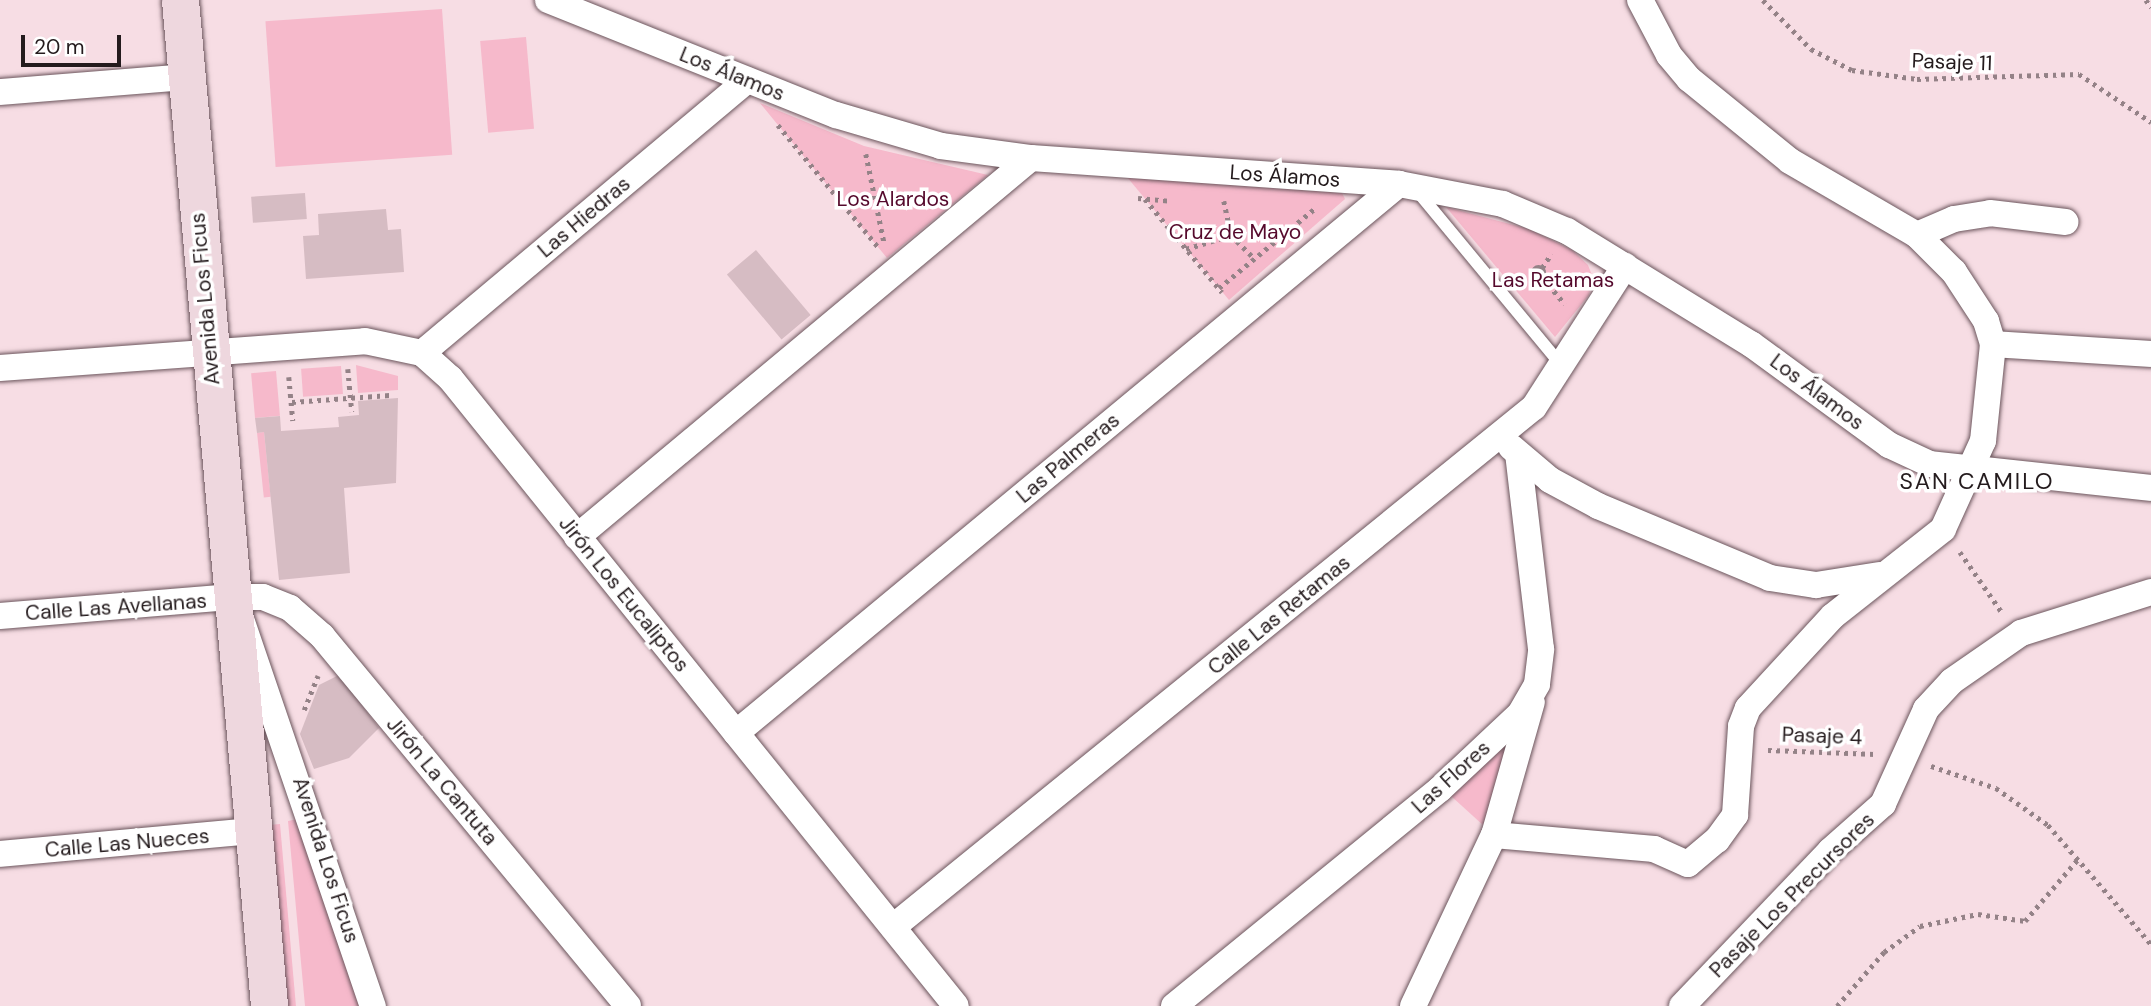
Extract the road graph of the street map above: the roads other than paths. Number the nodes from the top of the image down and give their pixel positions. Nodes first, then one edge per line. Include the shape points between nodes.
1 (180, 0) edge
2 (548, 0) edge
3 (1640, 0) edge
4 (187, 77) junction
5 (747, 80) junction
6 (0, 92) edge
7 (1031, 158) junction
8 (1406, 185) junction
9 (2065, 222) dead end
10 (1917, 235) junction
11 (1625, 266) junction
12 (1993, 344) junction
13 (210, 352) junction
14 (422, 353) junction
15 (2151, 354) edge
16 (1563, 367) junction
17 (0, 368) edge
18 (1509, 444) junction
19 (1972, 471) junction
20 (2151, 488) edge
21 (578, 537) junction
22 (1886, 574) junction
23 (2151, 592) edge
24 (232, 597) junction
25 (0, 616) edge
26 (1537, 684) junction
27 (736, 733) junction
28 (253, 831) junction
29 (1494, 835) junction
30 (0, 854) edge
31 (893, 927) junction
32 (269, 1006) edge
33 (373, 1006) edge
34 (628, 1006) edge
35 (956, 1006) edge
36 (1174, 1006) edge
37 (1413, 1006) edge
38 (1682, 1006) edge

1 - 4 street, Avenida Los Ficus
2 - 5 street, Los Álamos
3 - 10 street via 1669,55 1689,79 1790,161
4 - 6 street
4 - 13 street, Avenida Los Ficus
5 - 7 street, Los Álamos via 912,140
5 - 14 street, Las Hiedras
7 - 8 street, Los Álamos
7 - 21 street
8 - 11 street, Los Álamos via 1536,215
8 - 16 lane
8 - 27 street, Las Palmeras
9 - 10 street via 1990,213 1954,219
10 - 12 street via 1963,284
11 - 16 street, Calle Las Retamas
11 - 19 street, Los Álamos via 1751,344 1889,445 1930,464
12 - 15 street
12 - 19 street via 1983,441
13 - 14 street, Jirón Los Eucaliptos via 365,341
13 - 17 street, Jirón Los Eucaliptos
13 - 24 street, Avenida Los Ficus
14 - 21 street, Jirón Los Eucaliptos via 450,378
16 - 18 street, Calle Las Retamas
18 - 22 street via 1550,480 1598,506 1770,578 1816,585
18 - 26 street, Las Flores via 1541,649
18 - 31 street, Calle Las Retamas
19 - 20 street, Los Álamos
19 - 22 street via 1938,533
21 - 27 street, Jirón Los Eucaliptos
22 - 29 street via 1833,616 1755,698 1744,716 1735,815 1717,840 1688,863 1654,849
23 - 38 street, Pasaje Los Precursores via 2016,636 1938,695 1901,756 1884,804 1824,857
24 - 25 street, Calle Las Avellanas
24 - 28 street, Avenida Los Ficus
24 - 33 street, Avenida Los Ficus via 259,661
24 - 34 street, Jirón La Cantuta via 276,601 312,625
26 - 29 street
26 - 36 street, Las Flores via 1520,714 1440,789
27 - 31 street, Jirón Los Eucaliptos
28 - 30 street, Calle Las Nueces
28 - 32 street, Avenida Los Ficus
29 - 37 street
31 - 35 street, Jirón Los Eucaliptos

